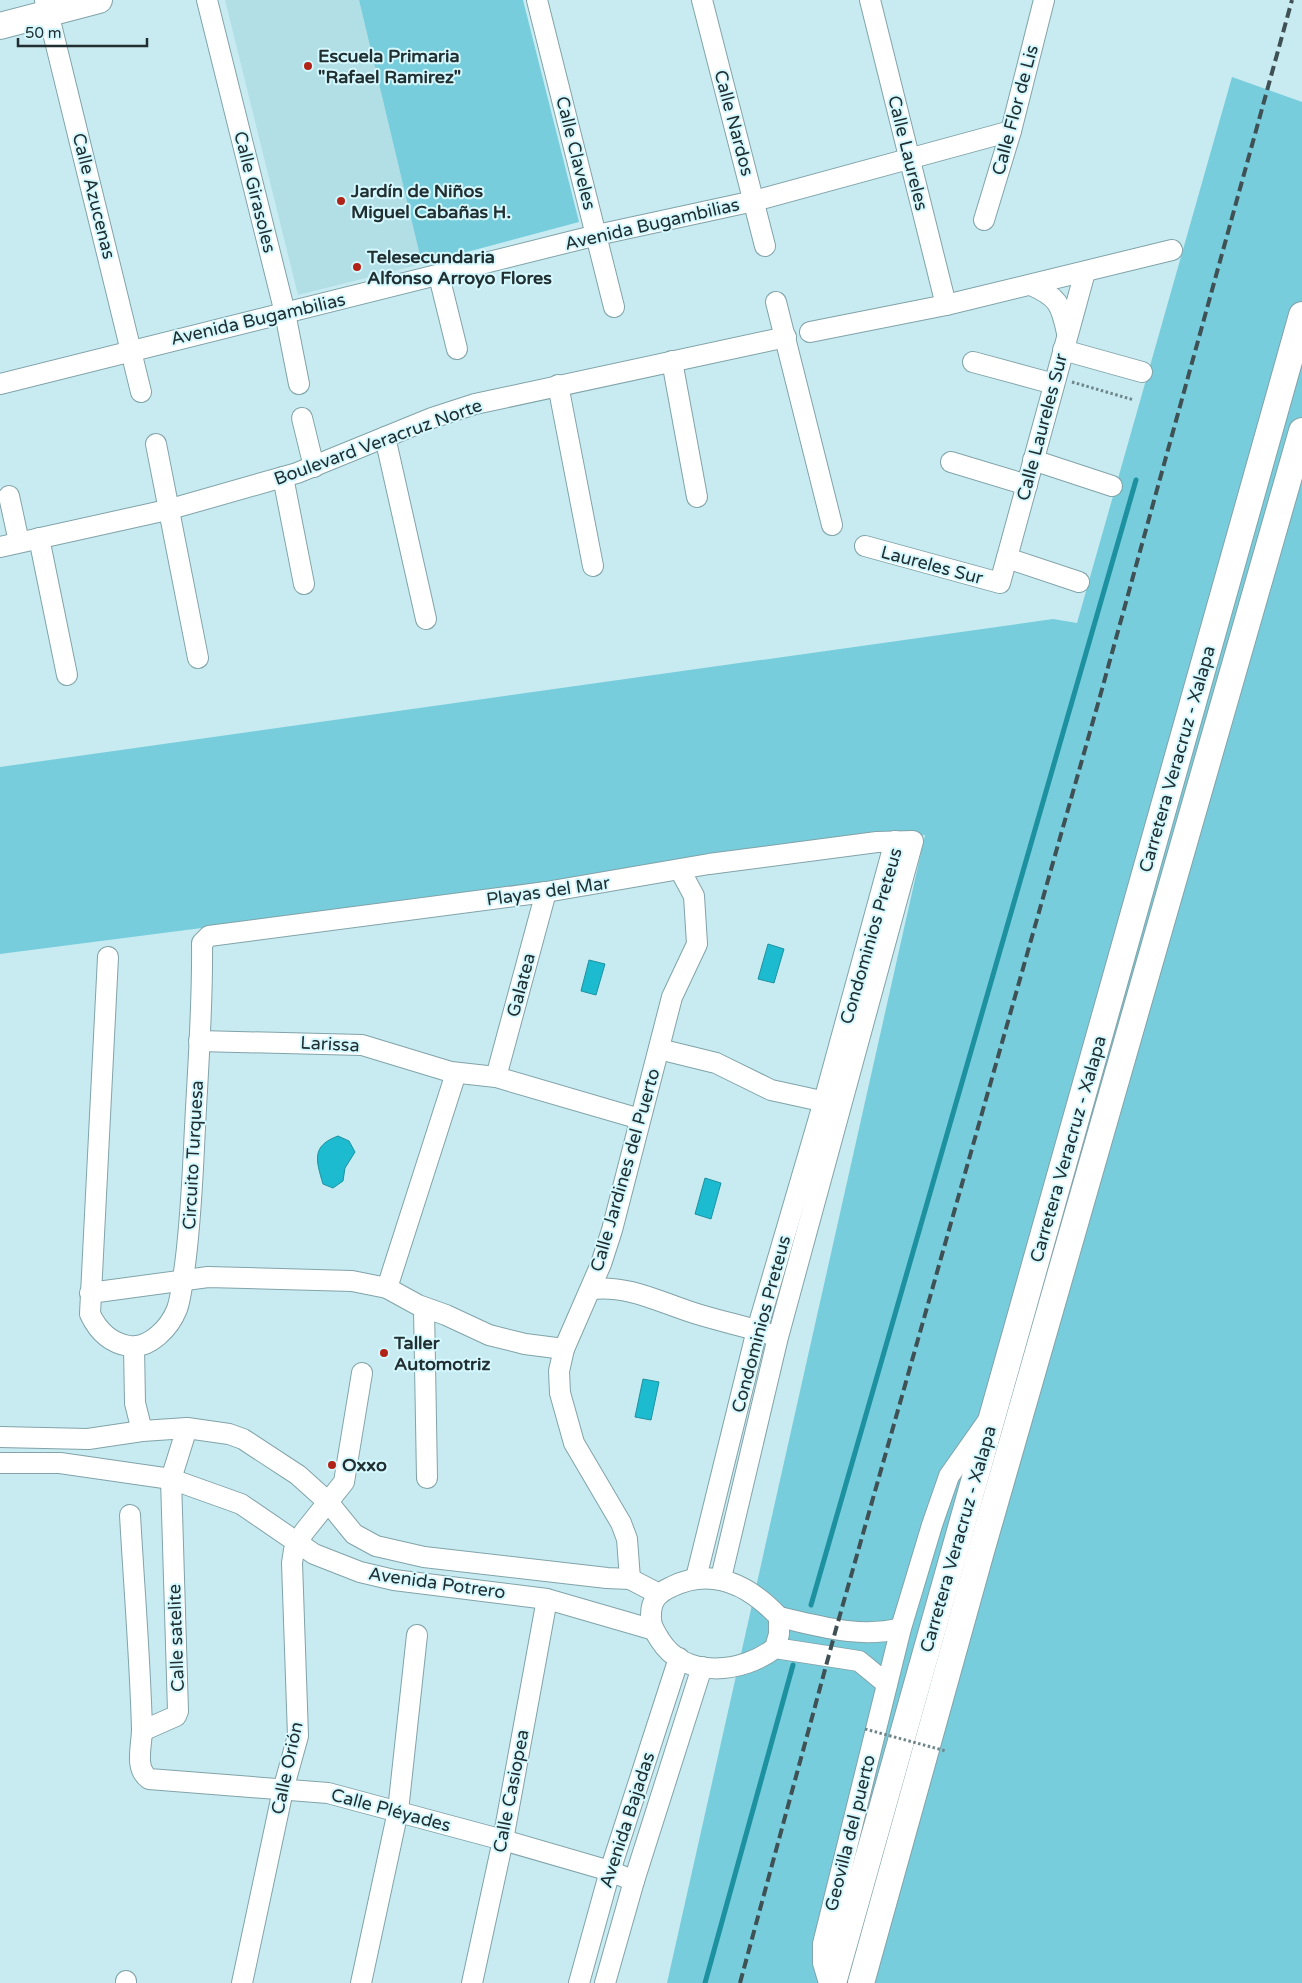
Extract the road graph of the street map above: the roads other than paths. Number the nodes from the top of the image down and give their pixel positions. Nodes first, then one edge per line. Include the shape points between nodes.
1 (99, 0) edge
2 (207, 0) edge
3 (537, 0) edge
4 (702, 0) edge
5 (870, 0) edge
6 (1044, 0) edge
7 (47, 7) edge
8 (0, 26) edge
9 (1010, 131) junction
10 (910, 157) junction
11 (754, 201) junction
12 (984, 220) dead end
13 (597, 234) junction
14 (765, 246) dead end
15 (1172, 250) dead end
16 (1085, 272) junction
17 (439, 276) junction
18 (1031, 285) junction
19 (776, 302) dead end
20 (946, 305) junction
21 (614, 307) dead end
22 (285, 313) junction
23 (1302, 315) edge
24 (810, 332) dead end
25 (786, 337) junction
26 (1066, 342) junction
27 (457, 348) dead end
28 (132, 350) junction
29 (672, 361) junction
30 (973, 362) dead end
31 (1142, 372) dead end
32 (1055, 381) junction
33 (0, 384) edge
34 (299, 384) dead end
35 (558, 385) junction
36 (140, 392) dead end
37 (302, 418) dead end
38 (1302, 431) edge
39 (385, 437) junction
40 (156, 444) dead end
41 (1034, 460) junction
42 (951, 462) dead end
43 (314, 467) junction
44 (283, 478) junction
45 (1027, 486) junction
46 (1112, 486) dead end
47 (9, 496) dead end
48 (697, 497) dead end
49 (167, 510) junction
50 (832, 525) dead end
51 (39, 538) junction
52 (9, 545) edge
53 (864, 546) dead end
54 (1007, 558) junction
55 (593, 566) dead end
56 (1079, 582) dead end
57 (1000, 583) joint
58 (304, 584) dead end
59 (426, 619) dead end
60 (198, 658) dead end
61 (68, 675) dead end
62 (895, 841) joint
63 (680, 870) junction
64 (546, 892) junction
65 (203, 940) joint
66 (108, 957) dead end
67 (199, 1041) junction
68 (659, 1049) junction
69 (456, 1073) junction
70 (496, 1077) junction
71 (833, 1103) junction
72 (640, 1119) junction
73 (182, 1280) junction
74 (387, 1288) junction
75 (590, 1289) junction
76 (90, 1292) junction
77 (424, 1308) junction
78 (757, 1330) junction
79 (778, 1337) junction
80 (134, 1347) junction
81 (564, 1349) junction
82 (362, 1373) dead end
83 (995, 1410) junction
84 (188, 1428) junction
85 (142, 1431) junction
86 (0, 1437) edge
87 (0, 1463) edge
88 (427, 1478) dead end
89 (171, 1479) junction
90 (328, 1502) junction
91 (130, 1515) dead end
92 (298, 1542) junction
93 (696, 1578) junction
94 (721, 1578) junction
95 (630, 1579) junction
96 (659, 1594) junction
97 (546, 1599) junction
98 (779, 1617) junction
99 (901, 1628) junction
100 (654, 1630) junction
101 (417, 1635) dead end
102 (776, 1648) junction
103 (679, 1658) junction
104 (702, 1667) junction
105 (887, 1684) junction
106 (142, 1731) junction
107 (283, 1790) junction
108 (398, 1811) junction
109 (503, 1840) junction
110 (610, 1871) junction
111 (634, 1881) junction
112 (242, 1983) edge
113 (361, 1983) edge
114 (472, 1983) edge
115 (579, 1983) edge
116 (605, 1983) edge
117 (828, 1983) edge
118 (833, 1983) edge
119 (860, 1983) edge

1 - 7 main road
2 - 22 street, Calle Girasoles
3 - 13 street, Calle Claveles
4 - 11 street, Calle Nardos
5 - 10 street, Calle Laureles
6 - 9 street, Calle Flor de Lis
7 - 8 main road
7 - 28 street, Calle Azucenas
9 - 10 street, Avenida Bugambilias
9 - 12 street, Calle Flor de Lis
10 - 11 street, Avenida Bugambilias
10 - 20 street, Calle Laureles
11 - 13 street, Avenida Bugambilias
11 - 14 street, Calle Nardos
13 - 17 street, Avenida Bugambilias
13 - 21 street, Calle Claveles
15 - 16 street
16 - 18 street
16 - 26 street, Calle Laureles Sur
17 - 22 street, Avenida Bugambilias
17 - 27 street
18 - 20 street
18 - 26 street via 1056,299 1062,310
19 - 25 street
20 - 24 street
22 - 28 street, Avenida Bugambilias
22 - 34 street, Calle Girasoles
23 - 83 main road, Carretera Veracruz - Xalapa
25 - 29 street, Boulevard Veracruz Norte
25 - 50 street
26 - 31 street
26 - 32 street, Calle Laureles Sur
28 - 33 street, Avenida Bugambilias
28 - 36 street, Calle Azucenas
29 - 35 street, Boulevard Veracruz Norte
29 - 48 street
30 - 32 street
32 - 41 street, Calle Laureles Sur
35 - 39 street, Boulevard Veracruz Norte via 458,408
35 - 55 street
37 - 43 street
38 - 119 main road, Carretera Veracruz - Xalapa
39 - 43 street, Boulevard Veracruz Norte
39 - 59 street
40 - 49 street
41 - 45 street, Calle Laureles Sur
41 - 46 street
42 - 45 street
43 - 44 street, Boulevard Veracruz Norte
44 - 49 street, Boulevard Veracruz Norte
44 - 58 street
45 - 54 street, Calle Laureles Sur
47 - 52 street
49 - 51 street, Boulevard Veracruz Norte
49 - 60 street
51 - 52 street, Boulevard Veracruz Norte
51 - 61 street
53 - 57 street, Laureles Sur
54 - 56 street
54 - 57 street, Calle Laureles Sur
62 - 63 street, Playas del Mar
62 - 71 street, Condominios Preteus
63 - 64 street, Playas del Mar
63 - 68 street, Calle Jardines del Puerto via 694,896 697,944 672,997
64 - 65 street, Playas del Mar via 214,933
64 - 70 street, Galatea
65 - 67 street, Circuito Turquesa
66 - 76 street
67 - 69 street, Larissa via 355,1044
67 - 73 street, Circuito Turquesa via 192,1192
68 - 71 street via 716,1064 771,1090
68 - 72 street, Calle Jardines del Puerto
69 - 70 street, Larissa
69 - 74 street
70 - 72 street, Larissa
71 - 78 street, Condominios Preteus
71 - 79 street, Condominios Preteus
72 - 75 street, Calle Jardines del Puerto via 612,1230
73 - 74 street via 227,1277 352,1281
73 - 76 street
73 - 80 street, Circuito Turquesa via 177,1309 168,1327 148,1342
74 - 77 street
75 - 78 street via 633,1291 696,1314
75 - 81 street, Calle Jardines del Puerto
76 - 80 street via 90,1314 97,1328 122,1345
77 - 81 street via 489,1336
77 - 88 street
78 - 79 street
78 - 93 street, Condominios Preteus
79 - 94 street, Condominios Preteus
80 - 85 street via 135,1403
81 - 95 street, Calle Jardines del Puerto via 559,1371 564,1413 574,1442 621,1523 628,1546
82 - 90 street, Calle Orión via 347,1474 340,1489
83 - 99 street, Geovilla del puerto via 949,1476
83 - 118 main road, Carretera Veracruz - Xalapa
84 - 85 street, Avenida Potrero
84 - 89 street
84 - 90 street, Avenida Potrero via 213,1430 243,1439 298,1475
85 - 86 street, Avenida Potrero via 88,1439
87 - 89 street, Avenida Potrero via 60,1464
89 - 92 street, Avenida Potrero via 241,1504
89 - 106 street, Calle satelite via 178,1711 176,1716
90 - 92 street, Calle Orión
90 - 95 street, Avenida Potrero via 354,1534 394,1552
91 - 106 street
92 - 97 street, Avenida Potrero via 314,1554 360,1572 394,1580
92 - 107 street, Calle Orión via 292,1563 291,1597 299,1725
93 - 94 street
93 - 96 street
94 - 98 street via 754,1592
95 - 96 street
96 - 100 street via 653,1602 651,1614
97 - 100 street, Avenida Potrero
97 - 109 street, Calle Casiopea
98 - 99 street via 858,1633
98 - 102 street
99 - 105 street, Geovilla del puerto
100 - 103 street via 666,1648
101 - 108 street
102 - 104 street via 744,1665
102 - 105 street via 859,1661
103 - 104 street
103 - 110 street, Avenida Bajadas
104 - 111 street, Avenida Bajadas
105 - 117 street, Geovilla del puerto via 823,1944
106 - 107 street, Calle Pléyades via 140,1768 148,1779
107 - 108 street, Calle Pléyades via 328,1793
107 - 112 street, Calle Orión
108 - 109 street, Calle Pléyades
108 - 113 street
109 - 110 street, Calle Pléyades
109 - 114 street, Calle Casiopea
110 - 111 street, Calle Pléyades
110 - 115 street, Avenida Bajadas
111 - 116 street, Avenida Bajadas

